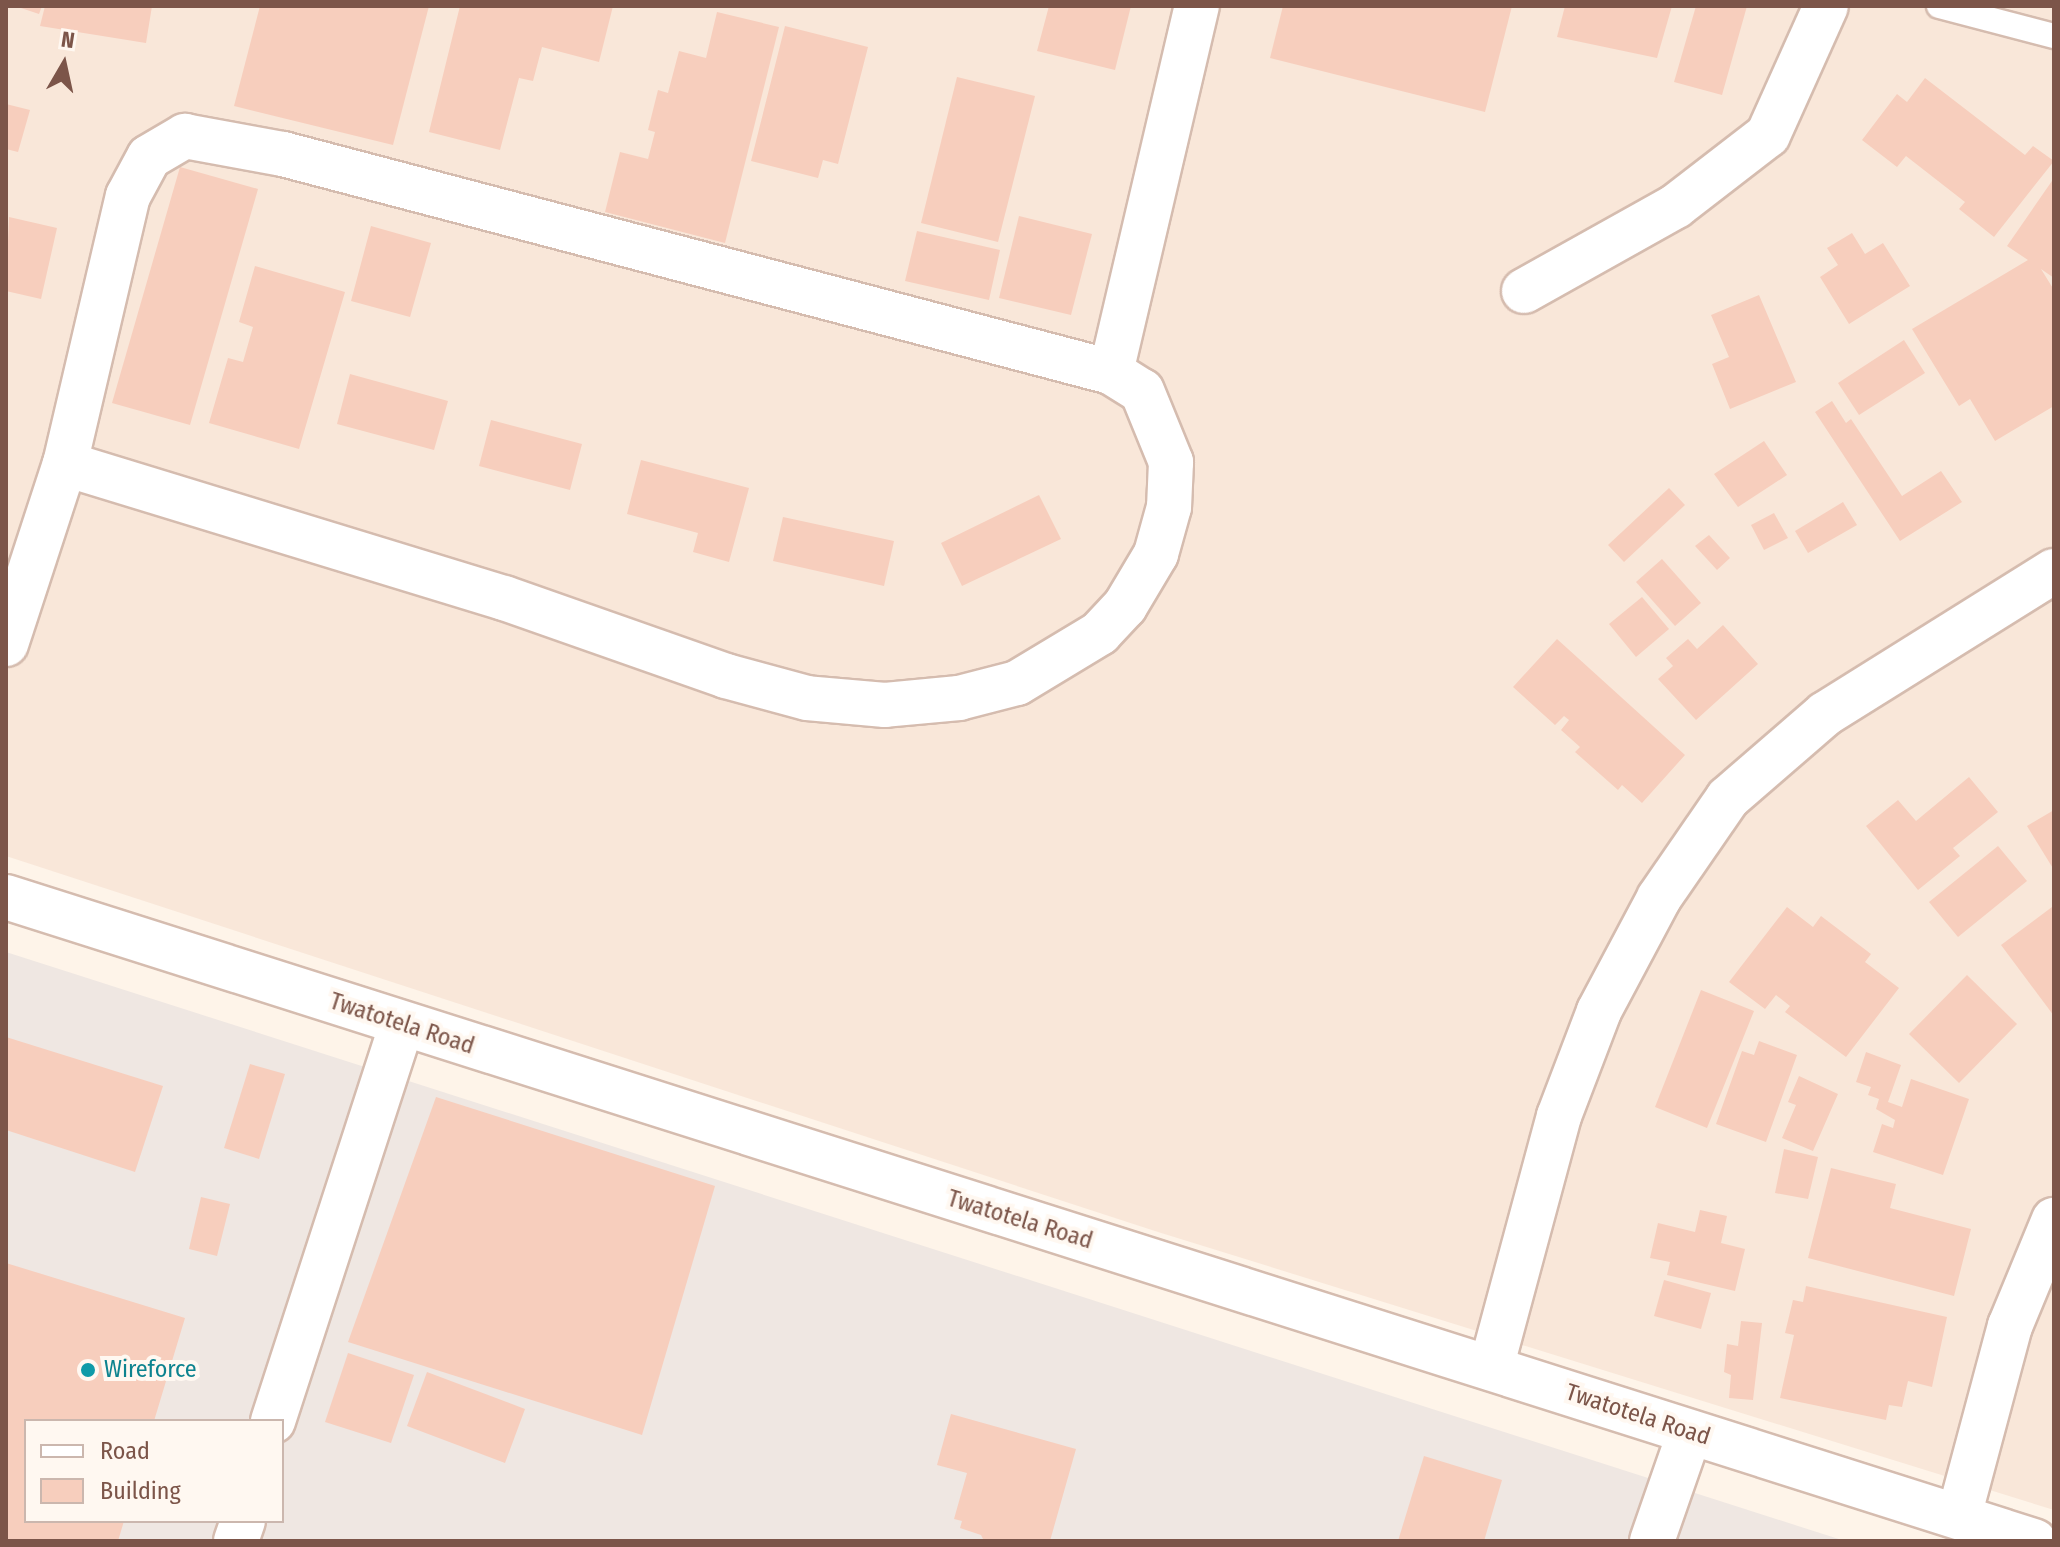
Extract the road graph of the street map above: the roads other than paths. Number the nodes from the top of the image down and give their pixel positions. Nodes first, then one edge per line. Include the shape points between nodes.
1 (1197, 6) edge
2 (1826, 6) edge
3 (1939, 6) edge
4 (2054, 36) edge
5 (1524, 291) dead end
6 (1111, 372) junction
7 (65, 464) junction
8 (2054, 571) edge
9 (6, 644) edge
10 (6, 897) edge
11 (402, 1024) junction
12 (2054, 1220) edge
13 (1491, 1368) junction
14 (274, 1419) edge
15 (1690, 1432) junction
16 (1959, 1516) junction
17 (1652, 1541) edge
18 (2034, 1541) edge

1 - 6 street
2 - 5 street via 1768,135 1676,206
3 - 4 lane
6 - 7 street via 283,154 185,136 149,157 128,196
6 - 7 street via 1142,391 1171,462 1169,507 1156,554 1125,606 1100,633 1017,683 959,698 885,705 807,698 726,676 504,598
7 - 9 street
8 - 13 street via 1825,714 1728,798 1659,898 1599,1011 1559,1116
10 - 11 street, Twatotela Road
11 - 13 street, Twatotela Road
11 - 14 street
12 - 16 street via 2010,1326
13 - 15 street, Twatotela Road
15 - 16 street, Twatotela Road
15 - 17 street
16 - 18 street, Twatotela Road

